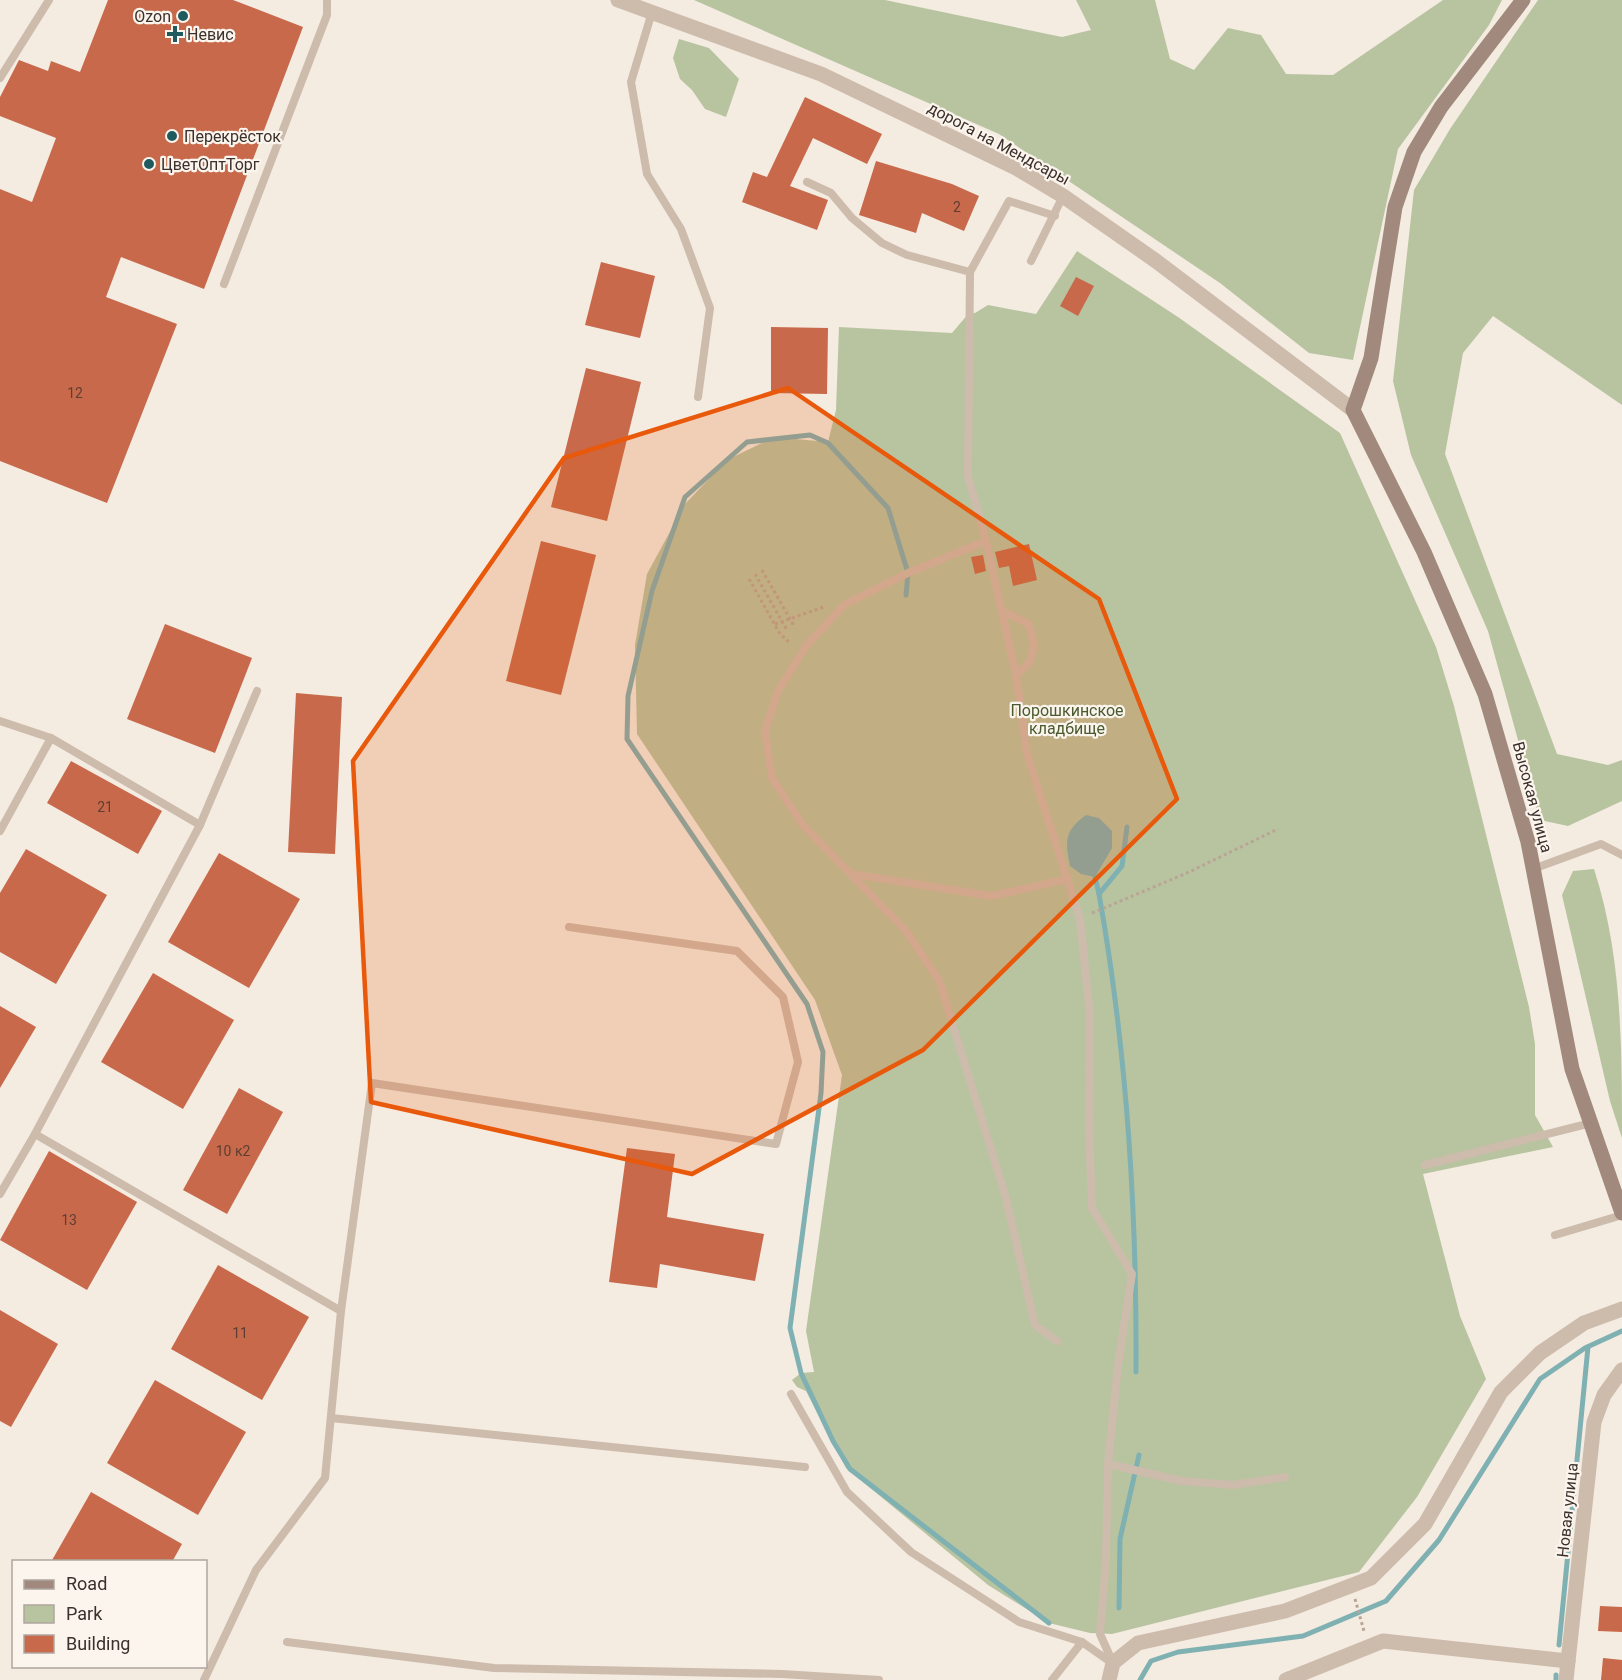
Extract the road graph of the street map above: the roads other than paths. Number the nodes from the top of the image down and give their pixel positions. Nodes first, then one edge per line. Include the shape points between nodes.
1 (49, 0) edge
2 (327, 0) edge
3 (618, 0) edge
4 (1523, 0) edge
5 (652, 12) junction
6 (0, 78) edge
7 (807, 182) dead end
8 (1063, 196) junction
9 (1054, 216) junction
10 (1031, 261) dead end
11 (970, 272) junction
12 (224, 284) dead end
13 (698, 397) dead end
14 (1353, 410) junction
15 (986, 541) junction
16 (1002, 610) junction
17 (1016, 675) junction
18 (257, 691) dead end
19 (0, 722) edge
20 (51, 738) junction
21 (200, 825) junction
22 (0, 831) edge
23 (1622, 855) edge
24 (1533, 869) junction
25 (852, 873) junction
26 (1068, 879) junction
27 (569, 927) dead end
28 (1591, 1123) junction
29 (35, 1134) junction
30 (1425, 1165) dead end
31 (0, 1194) edge
32 (1622, 1214) edge
33 (1555, 1235) dead end
34 (1622, 1310) edge
35 (341, 1311) junction
36 (1057, 1341) dead end
37 (1622, 1370) edge
38 (791, 1394) dead end
39 (331, 1418) junction
40 (1108, 1464) junction
41 (805, 1467) dead end
42 (1285, 1477) dead end
43 (287, 1642) dead end
44 (1082, 1642) junction
45 (1568, 1661) junction
46 (1113, 1663) junction
47 (204, 1680) edge
48 (879, 1680) edge
49 (1052, 1680) edge
50 (1109, 1680) edge
51 (1286, 1680) edge
52 (1566, 1680) edge

1 - 6 lane
2 - 12 lane via 327,15
3 - 5 street, дорога на Мендсары
4 - 14 street via 1441,107 1414,152 1395,207 1371,358
5 - 8 street, дорога на Мендсары via 821,74 1016,168
5 - 13 lane via 631,82 647,174 681,229 710,308
7 - 11 lane via 831,193 852,218 882,243 907,255
8 - 9 lane
8 - 14 street, дорога на Мендсары via 1166,268
9 - 10 lane
9 - 11 lane via 1009,201
11 - 15 lane via 968,476
14 - 24 street, Высокая улица via 1424,552 1485,694
15 - 16 lane
15 - 25 lane via 844,605 806,646 778,691 765,732 772,778 801,824
16 - 17 lane
16 - 17 lane via 1029,624 1033,632 1030,662
17 - 26 lane via 1027,754
18 - 21 lane
19 - 20 lane
20 - 21 lane
20 - 22 lane
21 - 29 lane
23 - 24 lane via 1601,844
24 - 28 street, Высокая улица via 1572,1069
25 - 26 lane via 992,896
25 - 36 lane via 906,931 939,980 1006,1198 1035,1325
26 - 40 lane via 1080,919 1090,1016 1092,1208 1132,1274
27 - 35 lane via 737,951 783,997 798,1062 776,1144 372,1083
28 - 30 lane
28 - 32 street, Высокая улица
29 - 31 lane
29 - 35 lane
32 - 33 lane
34 - 46 street via 1584,1323 1540,1353 1501,1392 1425,1524 1371,1578 1285,1611 1138,1643
35 - 39 lane
37 - 45 street, Новая улица via 1604,1395 1594,1422
38 - 44 lane via 847,1492 911,1552 1019,1623
39 - 41 lane
39 - 47 lane via 325,1478 256,1570
40 - 42 lane via 1192,1482 1233,1485
40 - 46 lane via 1100,1635
43 - 48 lane via 494,1668
44 - 46 lane
44 - 49 lane
45 - 51 street via 1383,1641
45 - 52 street, Новая улица
46 - 50 street

